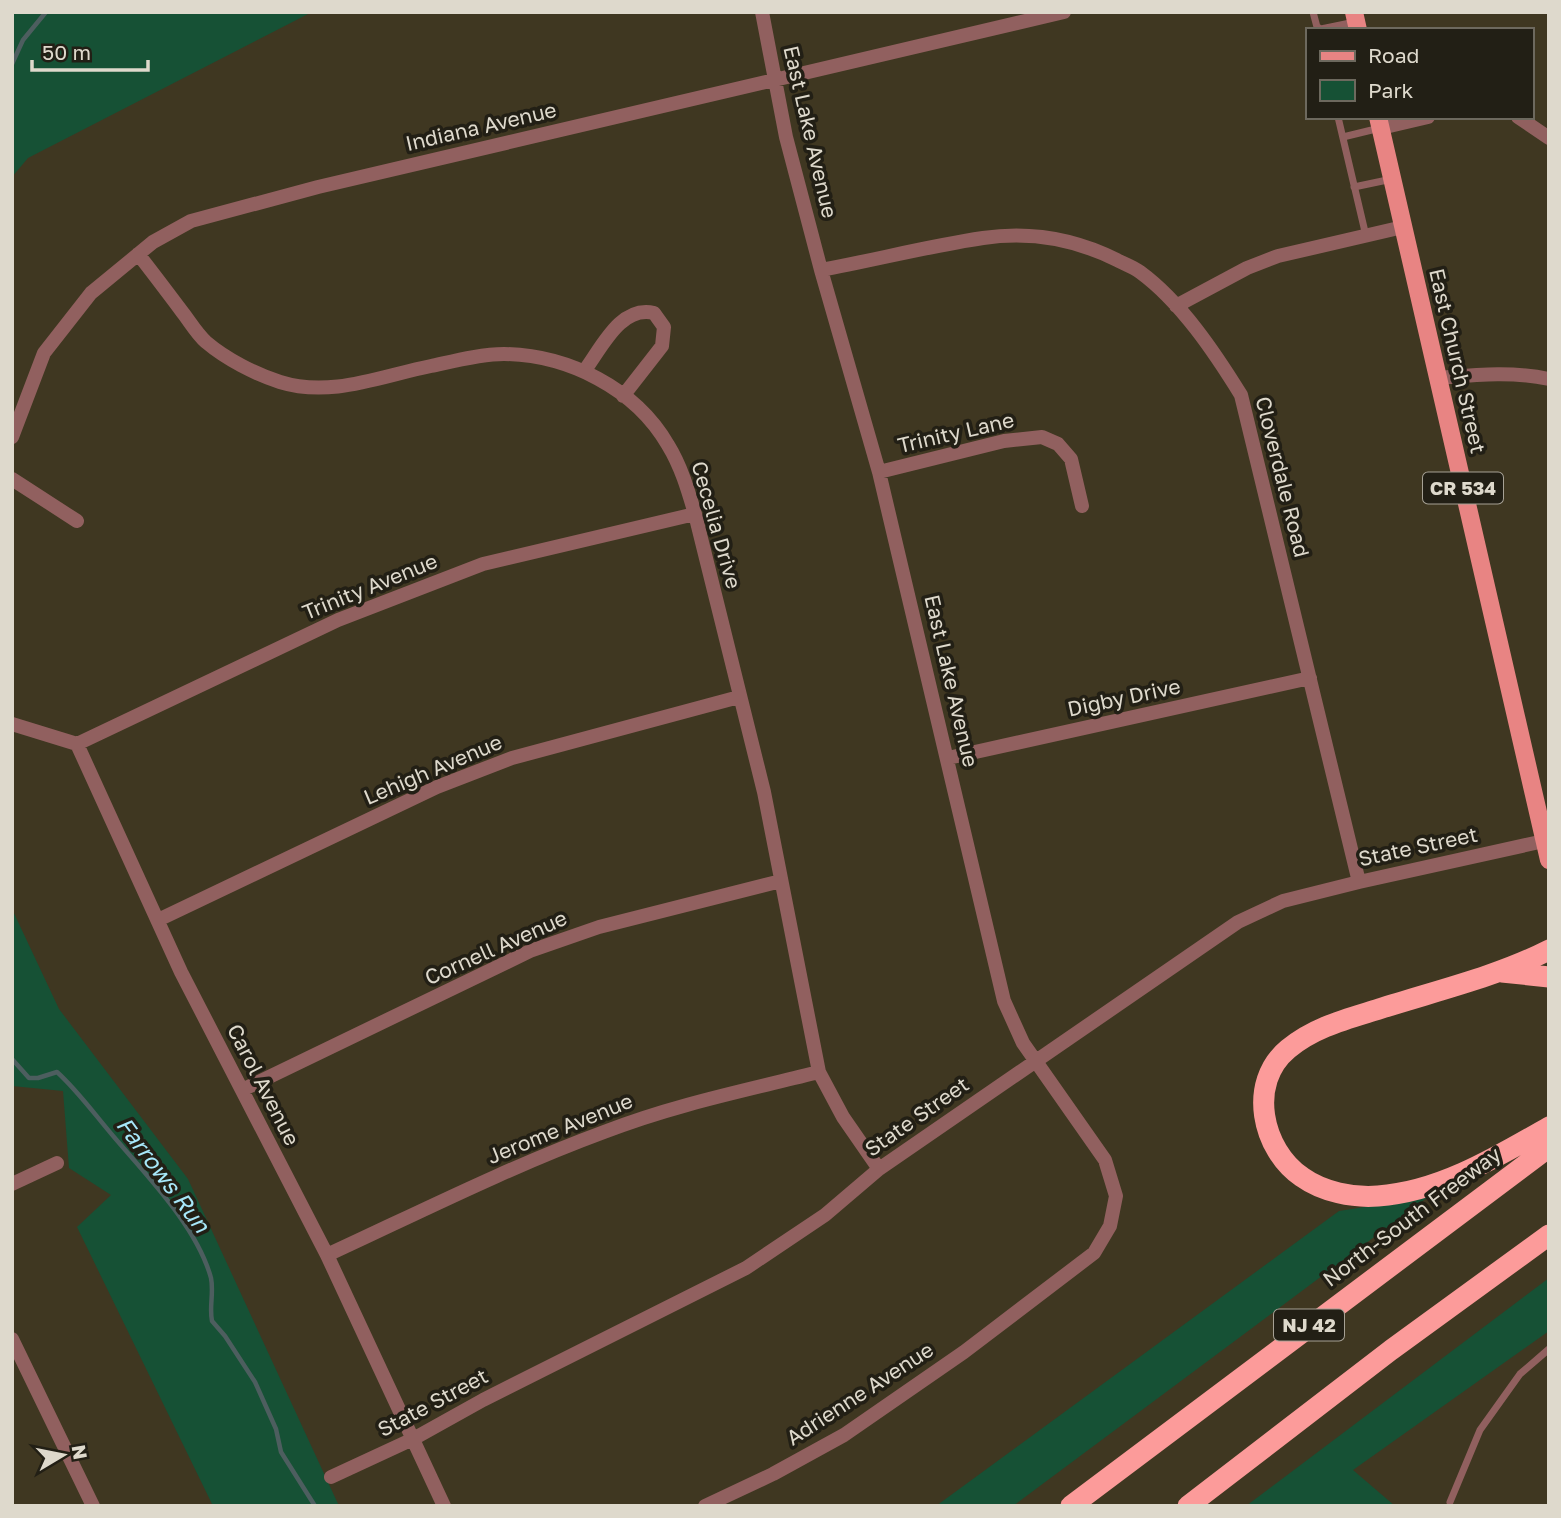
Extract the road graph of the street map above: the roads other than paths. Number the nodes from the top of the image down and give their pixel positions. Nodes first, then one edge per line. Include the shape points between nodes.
1 (762, 12) edge
2 (1064, 12) edge
3 (1313, 12) edge
4 (1356, 21) edge
5 (1319, 28) edge
6 (1325, 28) edge
7 (775, 78) junction
8 (1338, 119) edge
9 (1409, 119) edge
10 (1521, 119) edge
11 (1380, 122) edge
12 (1343, 137) junction
13 (1549, 138) edge
14 (1392, 178) junction
15 (1354, 187) junction
16 (1403, 227) junction
17 (1366, 236) junction
18 (138, 254) junction
19 (821, 270) junction
20 (1176, 306) junction
21 (585, 370) junction
22 (1438, 378) junction
23 (1549, 379) edge
24 (623, 396) junction
25 (12, 437) edge
26 (879, 472) junction
27 (12, 479) edge
28 (1082, 506) dead end
29 (695, 514) junction
30 (77, 521) dead end
31 (1310, 678) junction
32 (739, 697) junction
33 (12, 724) edge
34 (77, 744) junction
35 (948, 758) junction
36 (1544, 841) junction
37 (1549, 860) edge
38 (781, 881) junction
39 (1359, 882) junction
40 (158, 920) junction
41 (1549, 950) edge
42 (1497, 971) junction
43 (1544, 980) edge
44 (1035, 1059) junction
45 (819, 1072) junction
46 (242, 1090) junction
47 (1549, 1127) edge
48 (1549, 1146) edge
49 (57, 1163) dead end
50 (879, 1169) junction
51 (12, 1184) edge
52 (1549, 1235) edge
53 (327, 1255) junction
54 (1029, 1303) joint
55 (12, 1339) edge
56 (1549, 1349) edge
57 (413, 1439) junction
58 (331, 1478) dead end
59 (1450, 1502) dead end
60 (93, 1506) edge
61 (444, 1506) edge
62 (705, 1506) edge
63 (1071, 1506) edge
64 (1188, 1506) edge

1 - 7 street, East Lake Avenue
2 - 7 street, Indiana Avenue
3 - 5 lane
4 - 6 lane
7 - 18 street, Indiana Avenue via 191,221
7 - 19 street, East Lake Avenue
8 - 12 lane
9 - 11 street
10 - 13 street
11 - 12 lane
11 - 14 main road, East Church Street / CR 534
12 - 15 lane
14 - 15 lane
14 - 16 main road, East Church Street / CR 534
15 - 17 lane
16 - 17 street
16 - 22 main road, East Church Street / CR 534
17 - 20 street via 1278,256
18 - 21 street, Cecelia Drive via 205,341 234,362 281,382 338,387 501,354 540,357
18 - 25 street, Indiana Avenue via 91,293 44,353
19 - 20 street, Cloverdale Road via 984,238 1062,239 1140,272
19 - 26 street, East Lake Avenue
20 - 31 street, Cloverdale Road via 1241,395
21 - 24 street, Cecelia Drive
21 - 24 street via 620,322 636,312 654,313 664,327 662,346
22 - 23 street via 1493,373
22 - 36 main road, East Church Street / CR 534
24 - 29 street, Cecelia Drive via 650,419 668,443
26 - 28 street, Trinity Lane via 1004,441 1042,437 1058,444 1071,459
26 - 35 street, East Lake Avenue
27 - 30 street
29 - 32 street, Cecelia Drive
29 - 34 street, Trinity Avenue via 483,564 338,620
31 - 35 street, Digby Drive
31 - 39 street, Cloverdale Road
32 - 38 street, Cecelia Drive
32 - 40 street, Lehigh Avenue via 499,763 438,787
33 - 34 street
34 - 40 street, Carol Avenue
35 - 44 street, East Lake Avenue via 1004,1001
36 - 37 main road, East Church Street / CR 534
36 - 39 street, State Street
38 - 45 street, Cecelia Drive
38 - 46 street, Cornell Avenue via 599,927 530,951
39 - 44 street, State Street via 1283,901 1238,922
40 - 46 street, Carol Avenue
41 - 42 highway
42 - 43 highway
42 - 47 highway via 1336,1022 1285,1051 1274,1063 1263,1101 1272,1142 1285,1163 1303,1178 1326,1189 1379,1196 1467,1171
44 - 50 street, State Street
44 - 54 street, East Lake Avenue via 1105,1160 1116,1196 1110,1226 1094,1253
45 - 50 street, Cecelia Drive
45 - 53 street, Jerome Avenue via 660,1112 603,1132
46 - 53 street, Carol Avenue
48 - 63 highway, North-South Freeway / NJ 42
49 - 51 street
50 - 57 street, State Street via 825,1215 746,1268
52 - 64 highway
53 - 57 street, Carol Avenue
54 - 62 street, Adrienne Avenue via 844,1435
55 - 60 street
56 - 59 lane via 1520,1374 1480,1430
57 - 58 street, State Street
57 - 61 street, Carol Avenue

